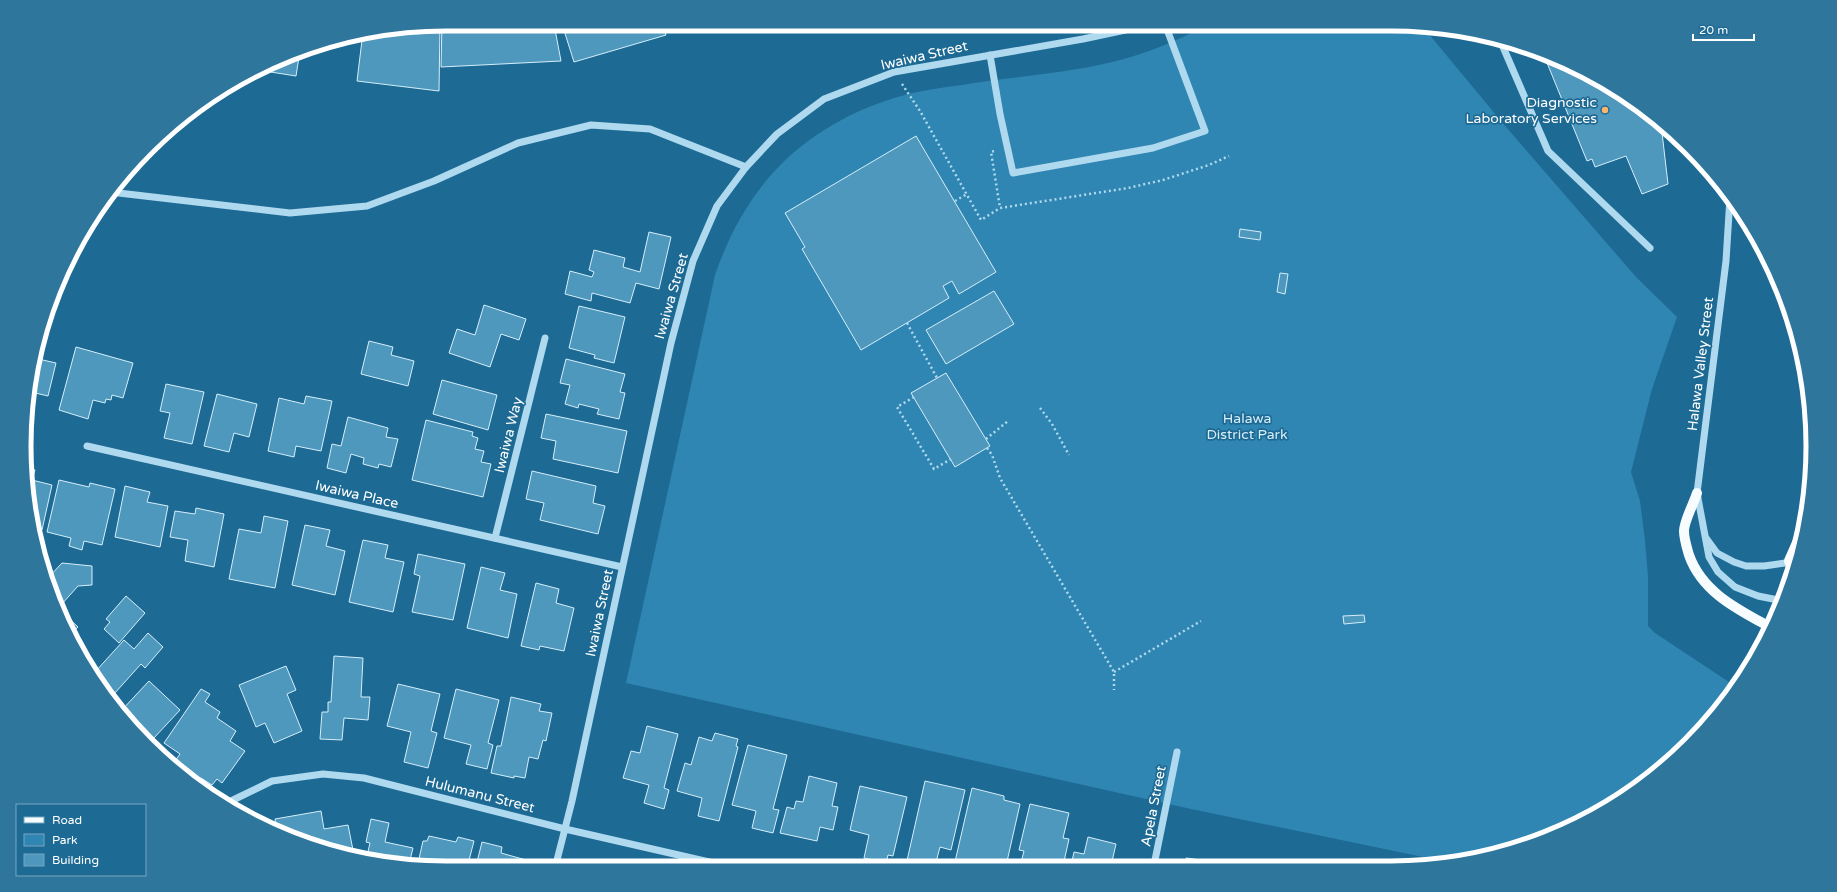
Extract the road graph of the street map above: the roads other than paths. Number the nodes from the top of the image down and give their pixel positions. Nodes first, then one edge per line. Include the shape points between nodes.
1 (1121, 31) edge
2 (1168, 31) edge
3 (1503, 46) edge
4 (990, 54) junction
5 (746, 168) junction
6 (117, 193) edge
7 (1729, 206) edge
8 (1650, 248) dead end
9 (545, 338) dead end
10 (87, 446) dead end
11 (1697, 493) junction
12 (1704, 535) junction
13 (495, 538) junction
14 (1789, 562) edge
15 (622, 567) junction
16 (1776, 600) edge
17 (1765, 624) edge
18 (1177, 752) dead end
19 (232, 801) edge
20 (565, 829) junction
21 (558, 861) edge
22 (705, 861) edge
23 (1155, 861) edge

1 - 4 street, Iwaiwa Street
2 - 4 street via 1205,131 1153,148 1012,173
3 - 8 street via 1548,151
4 - 5 street, Iwaiwa Street via 894,72 824,100 777,134
5 - 6 street via 650,129 591,125 518,143 434,181 367,206 290,213
5 - 15 street, Iwaiwa Street via 717,206 693,261 671,343
7 - 11 street, Halawa Valley Street via 1726,261
9 - 13 street, Iwaiwa Way
10 - 13 street, Iwaiwa Place
11 - 12 street, Halawa Valley Street
11 - 17 main road via 1684,530 1692,562 1705,583 1722,600
12 - 14 street, Halawa Valley Street via 1717,553 1746,566
12 - 16 street, Halawa Valley Street via 1708,557 1718,572 1735,587
13 - 15 street, Iwaiwa Place
15 - 20 street, Iwaiwa Street
18 - 23 street, Apela Street
19 - 20 street, Hulumanu Street via 272,781 323,774 364,778
20 - 21 street, Iwaiwa Street
20 - 22 street, Hulumanu Street

